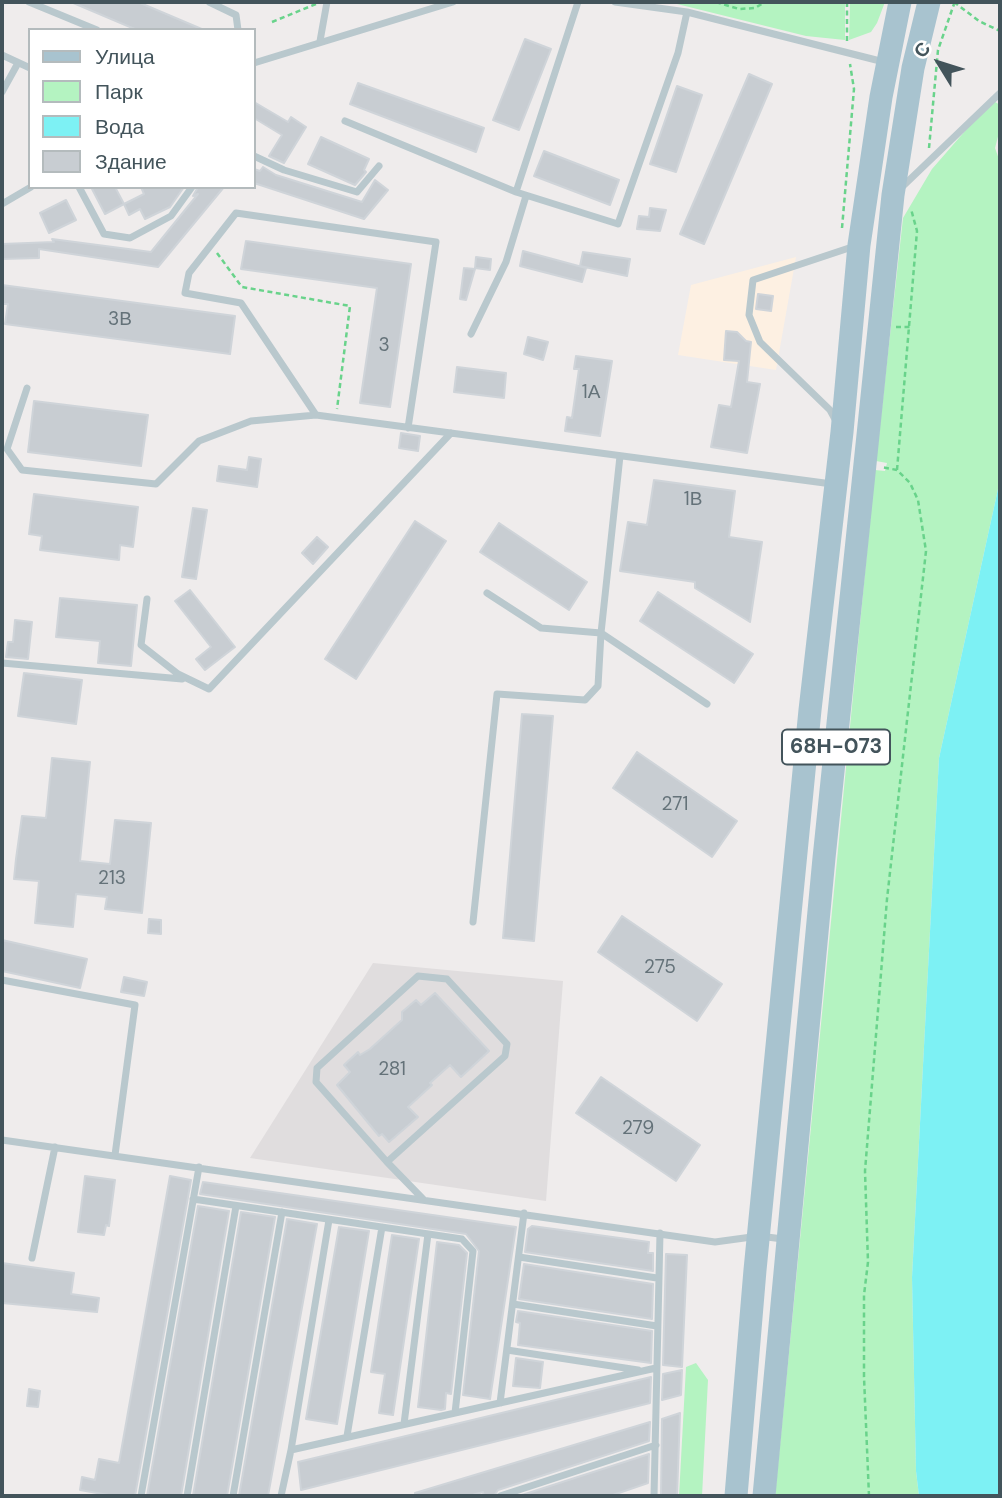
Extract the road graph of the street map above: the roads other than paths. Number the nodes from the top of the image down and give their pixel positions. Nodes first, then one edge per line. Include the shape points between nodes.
1 (29, 2) edge
2 (209, 2) edge
3 (325, 2) edge
4 (453, 2) edge
5 (578, 2) edge
6 (615, 2) edge
7 (900, 2) edge
8 (929, 2) edge
9 (687, 12) junction
10 (92, 28) edge
11 (238, 28) edge
12 (320, 41) junction
13 (2, 55) edge
14 (256, 62) edge
15 (18, 63) junction
16 (887, 63) junction
17 (28, 67) edge
18 (2, 92) edge
19 (1000, 93) edge
20 (345, 121) dead end
21 (256, 157) edge
22 (379, 166) dead end
23 (28, 189) edge
24 (80, 189) edge
25 (191, 189) edge
26 (516, 192) junction
27 (893, 195) junction
28 (526, 196) junction
29 (2, 204) edge
30 (850, 247) junction
31 (471, 334) dead end
32 (27, 388) dead end
33 (316, 415) junction
34 (408, 428) junction
35 (842, 432) junction
36 (451, 433) junction
37 (620, 456) junction
38 (835, 484) junction
39 (487, 593) dead end
40 (147, 599) dead end
41 (601, 633) junction
42 (2, 663) edge
43 (189, 679) junction
44 (706, 704) dead end
45 (474, 922) dead end
46 (2, 980) edge
47 (2, 1140) edge
48 (55, 1147) junction
49 (115, 1155) junction
50 (387, 1162) junction
51 (199, 1167) junction
52 (193, 1199) junction
53 (423, 1199) junction
54 (236, 1206) junction
55 (282, 1213) junction
56 (524, 1213) junction
57 (329, 1220) junction
58 (382, 1227) junction
59 (660, 1233) junction
60 (428, 1234) junction
61 (759, 1236) junction
62 (788, 1240) junction
63 (519, 1257) junction
64 (32, 1258) dead end
65 (657, 1278) junction
66 (513, 1304) junction
67 (657, 1326) junction
68 (507, 1350) junction
69 (656, 1368) junction
70 (643, 1371) junction
71 (500, 1403) junction
72 (455, 1413) junction
73 (404, 1424) junction
74 (347, 1436) junction
75 (656, 1445) junction
76 (290, 1450) junction
77 (654, 1495) edge
78 (141, 1496) edge
79 (187, 1496) edge
80 (233, 1496) edge
81 (281, 1496) edge
82 (500, 1496) edge
83 (644, 1496) edge
84 (736, 1496) edge
85 (764, 1496) edge

1 - 10 lane
2 - 11 lane via 236,15
3 - 12 lane
4 - 12 lane
5 - 26 lane
6 - 9 lane
7 - 16 main road, 68Н-073
8 - 27 main road, 68Н-073 via 913,68
9 - 16 lane
9 - 28 lane via 678,53 618,225
12 - 14 lane
13 - 15 lane
15 - 17 lane
15 - 18 lane
16 - 30 main road, 68Н-073
19 - 27 lane
20 - 26 lane
21 - 22 lane via 357,192
23 - 29 lane
24 - 25 lane via 104,234 131,238 172,216
26 - 28 lane
27 - 62 main road, 68Н-073
28 - 31 lane via 506,262
30 - 35 main road, 68Н-073
30 - 35 lane via 753,280 749,315 760,342 830,410
32 - 33 lane via 7,449 22,470 156,484 199,441 251,421
33 - 34 lane
33 - 34 lane via 241,303 185,293 189,273 236,214 436,242
34 - 36 lane
35 - 38 main road, 68Н-073
36 - 37 lane
36 - 43 lane via 209,689
37 - 38 lane
37 - 41 lane
38 - 61 main road, 68Н-073
39 - 41 lane via 541,628
40 - 43 lane via 141,645
41 - 44 lane
41 - 45 lane via 597,686 585,700 497,694
42 - 43 lane
46 - 49 lane via 135,1005
47 - 48 lane
48 - 49 lane
48 - 64 lane
49 - 51 lane
50 - 50 lane via 505,1056 507,1044 447,979 418,975 317,1068 316,1082
50 - 53 lane
51 - 52 lane
51 - 53 lane
52 - 54 lane
52 - 78 lane
53 - 56 lane
54 - 55 lane
54 - 79 lane
55 - 57 lane
55 - 80 lane
56 - 59 lane
56 - 63 lane
57 - 58 lane
57 - 76 lane
58 - 60 lane
58 - 74 lane
59 - 61 lane via 715,1242
59 - 65 lane
60 - 72 lane via 462,1239 473,1251
60 - 73 lane
61 - 62 lane
61 - 84 main road, 68Н-073
62 - 85 main road, 68Н-073
63 - 65 lane
63 - 66 lane
65 - 67 lane
66 - 67 lane
66 - 68 lane
67 - 69 lane
68 - 70 lane
68 - 71 lane
69 - 70 lane
69 - 75 lane
70 - 71 lane
71 - 72 lane
72 - 73 lane
73 - 74 lane
74 - 76 lane
75 - 77 lane
75 - 82 lane
76 - 81 lane
77 - 83 lane

